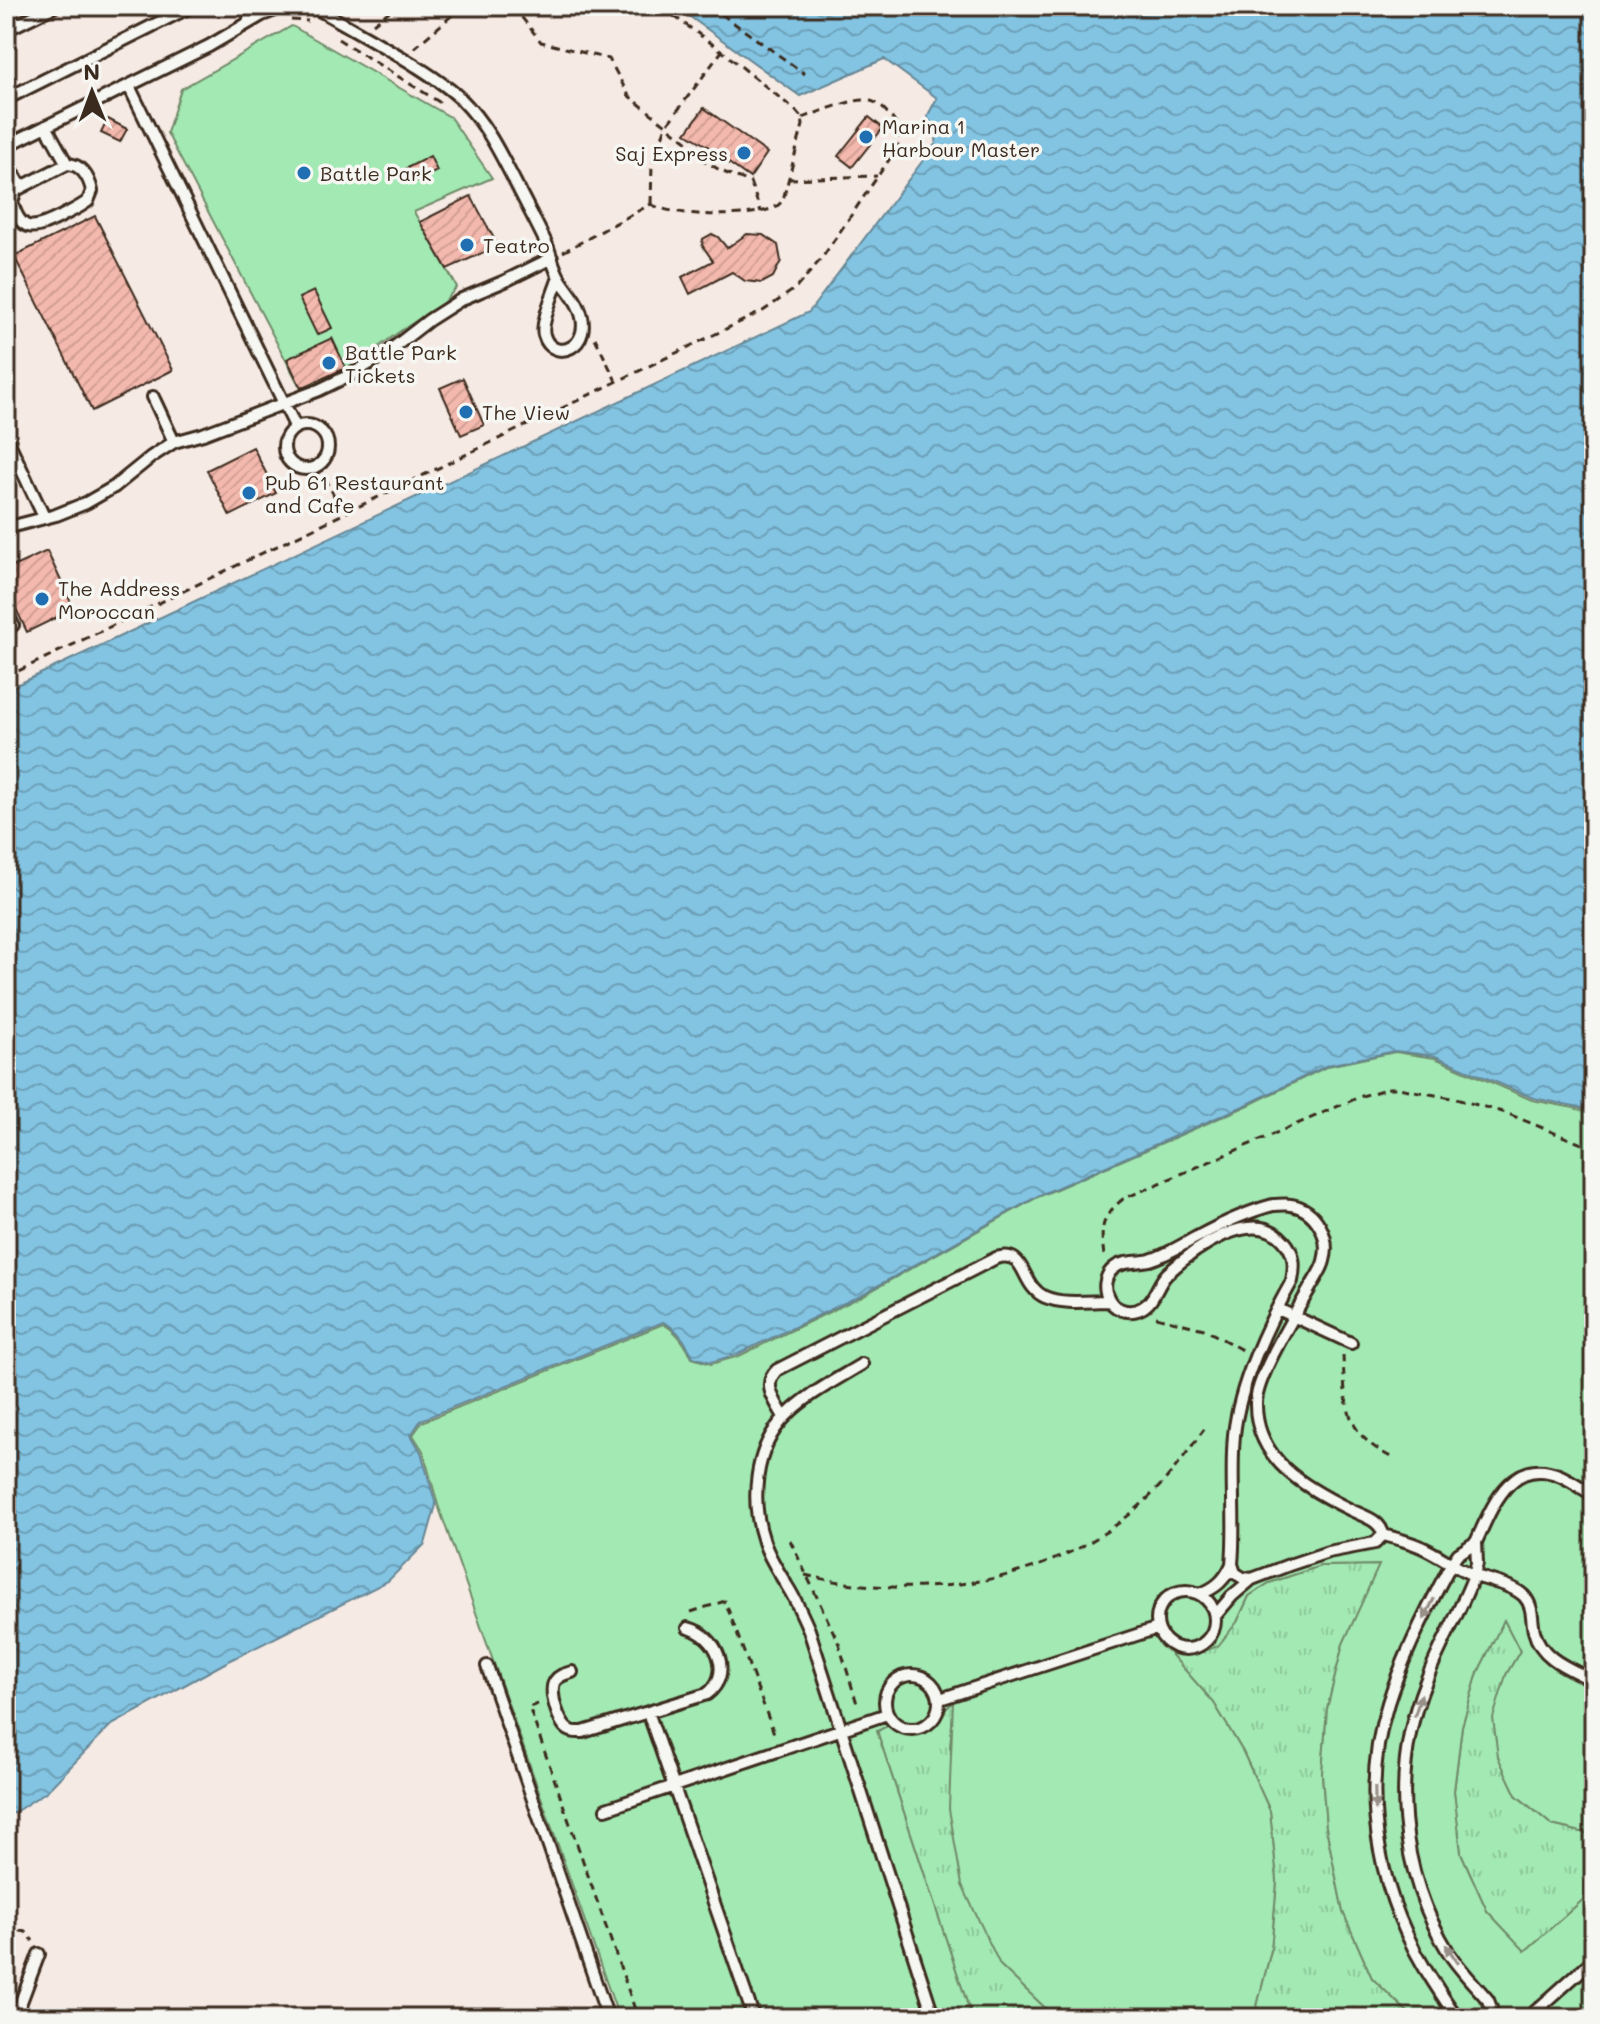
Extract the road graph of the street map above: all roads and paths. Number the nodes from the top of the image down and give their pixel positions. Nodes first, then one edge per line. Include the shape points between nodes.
1 (55, 6) edge
2 (192, 6) edge
3 (254, 6) edge
4 (286, 6) edge
5 (312, 6) edge
6 (396, 6) edge
7 (463, 6) edge
8 (513, 6) edge
9 (660, 6) edge
10 (710, 6) edge
11 (999, 6) edge
12 (1013, 6) edge
13 (286, 20) dead end
14 (309, 21) dead end
15 (248, 22) junction
16 (6, 30) edge
17 (361, 33) junction
18 (335, 38) dead end
19 (722, 51) junction
20 (404, 59) junction
21 (805, 74) dead end
22 (129, 86) junction
23 (6, 99) edge
24 (454, 112) dead end
25 (802, 118) junction
26 (46, 126) junction
27 (666, 126) junction
28 (6, 146) edge
29 (6, 160) edge
30 (67, 164) junction
31 (879, 176) junction
32 (789, 179) junction
33 (21, 186) junction
34 (651, 204) junction
35 (761, 212) junction
36 (552, 258) junction
37 (559, 277) junction
38 (583, 322) junction
39 (616, 383) junction
40 (153, 397) dead end
41 (284, 403) junction
42 (295, 426) junction
43 (174, 442) junction
44 (9, 443) dead end
45 (319, 465) junction
46 (343, 514) junction
47 (44, 517) junction
48 (6, 528) edge
49 (6, 611) edge
50 (13, 625) dead end
51 (6, 677) edge
52 (1594, 1149) edge
53 (1107, 1276) junction
54 (1109, 1301) junction
55 (1278, 1309) junction
56 (1132, 1311) junction
57 (1294, 1316) junction
58 (1346, 1341) joint
59 (1254, 1360) junction
60 (862, 1364) dead end
61 (784, 1417) junction
62 (1208, 1424) dead end
63 (1395, 1459) dead end
64 (1594, 1495) edge
65 (1383, 1535) junction
66 (790, 1540) dead end
67 (1476, 1542) junction
68 (1232, 1564) junction
69 (1451, 1564) junction
70 (805, 1575) junction
71 (1474, 1575) junction
72 (1252, 1579) junction
73 (1200, 1594) junction
74 (691, 1612) dead end
75 (1215, 1616) junction
76 (688, 1628) dead end
77 (1158, 1628) junction
78 (487, 1666) dead end
79 (572, 1672) dead end
80 (1594, 1681) edge
81 (553, 1698) junction
82 (940, 1699) junction
83 (648, 1712) junction
84 (887, 1714) junction
85 (863, 1722) junction
86 (841, 1730) junction
87 (780, 1750) junction
88 (673, 1786) junction
89 (606, 1809) dead end
90 (6, 1928) edge
91 (39, 1954) joint
92 (1594, 1959) edge
93 (15, 2018) edge
94 (608, 2018) edge
95 (638, 2018) edge
96 (754, 2018) edge
97 (934, 2018) edge
98 (1458, 2018) edge
99 (1487, 2018) edge
100 (1528, 2018) edge

1 - 16 lane
2 - 23 lane
3 - 15 lane
4 - 15 lane
5 - 17 lane
6 - 17 path
7 - 20 path
8 - 27 path via 541,42 609,59 629,96
9 - 19 path
10 - 21 path
11 - 12 path via 1008,12
13 - 14 path
15 - 22 lane
17 - 20 lane
18 - 24 path
19 - 25 path
19 - 27 path
20 - 36 lane via 444,84 479,119
22 - 26 lane
22 - 41 lane
25 - 31 path via 860,100 881,107 900,136
25 - 32 path
26 - 28 lane
26 - 30 lane
27 - 34 path via 652,164
27 - 35 path via 703,160 750,182
29 - 33 lane
30 - 33 lane
30 - 33 lane via 83,171 91,196 41,227 29,227 19,218 12,202
31 - 32 path
31 - 39 path via 796,288 763,311
32 - 35 path via 780,204
34 - 35 path via 677,213
34 - 36 path
36 - 37 lane
36 - 41 lane via 453,304 352,374
37 - 38 lane
37 - 38 lane via 543,323 545,340 551,347 569,349 581,338
38 - 39 path
39 - 46 path
40 - 43 lane
41 - 42 lane
41 - 43 lane
42 - 45 lane via 312,425 325,435 328,451
42 - 45 lane via 285,437 286,458 305,470
43 - 47 lane via 101,495
44 - 47 lane
45 - 46 path
46 - 51 path
47 - 48 lane
49 - 50 lane
52 - 53 path via 1506,1113 1389,1088 1123,1199 1103,1223
53 - 54 lane
53 - 57 lane via 1124,1263 1170,1252 1255,1210 1292,1205 1321,1226 1327,1243 1324,1262
54 - 56 lane
54 - 61 lane via 1048,1299 1030,1286 1014,1258 996,1258 777,1370 768,1384
55 - 56 lane via 1292,1281 1293,1257 1280,1236 1258,1226 1234,1230 1196,1251 1167,1274 1148,1303
55 - 57 lane
55 - 59 lane
56 - 59 path via 1204,1329
57 - 58 lane
57 - 65 lane via 1258,1391 1258,1432 1282,1467 1375,1522
58 - 63 path via 1348,1415 1371,1446
59 - 68 lane via 1234,1435
60 - 61 lane
61 - 86 lane via 758,1473 758,1520 774,1566 809,1630
62 - 70 path via 1155,1491 1127,1516 1091,1541 1030,1569 973,1583 918,1587 849,1584
64 - 67 lane via 1547,1472 1519,1476 1499,1496
65 - 69 lane via 1408,1541
65 - 72 lane via 1375,1543 1328,1552
66 - 70 path
67 - 69 lane
67 - 71 lane
68 - 72 lane via 1235,1573
68 - 73 lane via 1220,1584
69 - 71 lane
69 -> 98 lane via 1387,1705 1374,1783 1375,1824 1392,1901 1427,1973
70 - 85 path via 839,1644
71 - 80 lane via 1527,1598 1533,1630 1544,1651
99 -> 71 lane via 1488,2000 1451,1955 1416,1881 1403,1801 1405,1761 1425,1682
72 - 75 lane
73 - 75 lane
73 - 77 lane via 1177,1592 1167,1598 1160,1606
74 - 87 path via 725,1601
75 - 77 lane via 1214,1629 1198,1647 1174,1647
76 - 83 lane via 711,1640 719,1682 707,1694
77 - 82 lane
78 - 94 lane
79 - 81 lane via 556,1679
81 - 83 lane via 565,1727 576,1733
81 - 95 path via 529,1707
82 - 84 lane via 937,1716 916,1730 899,1726
82 - 84 lane via 926,1678 901,1677 888,1689
83 - 88 lane
84 - 85 lane
85 - 86 lane
86 - 87 lane
86 - 97 lane
87 - 88 lane
88 - 89 lane
88 - 96 lane
90 - 91 path via 30,1934
91 - 93 lane
92 - 100 lane

